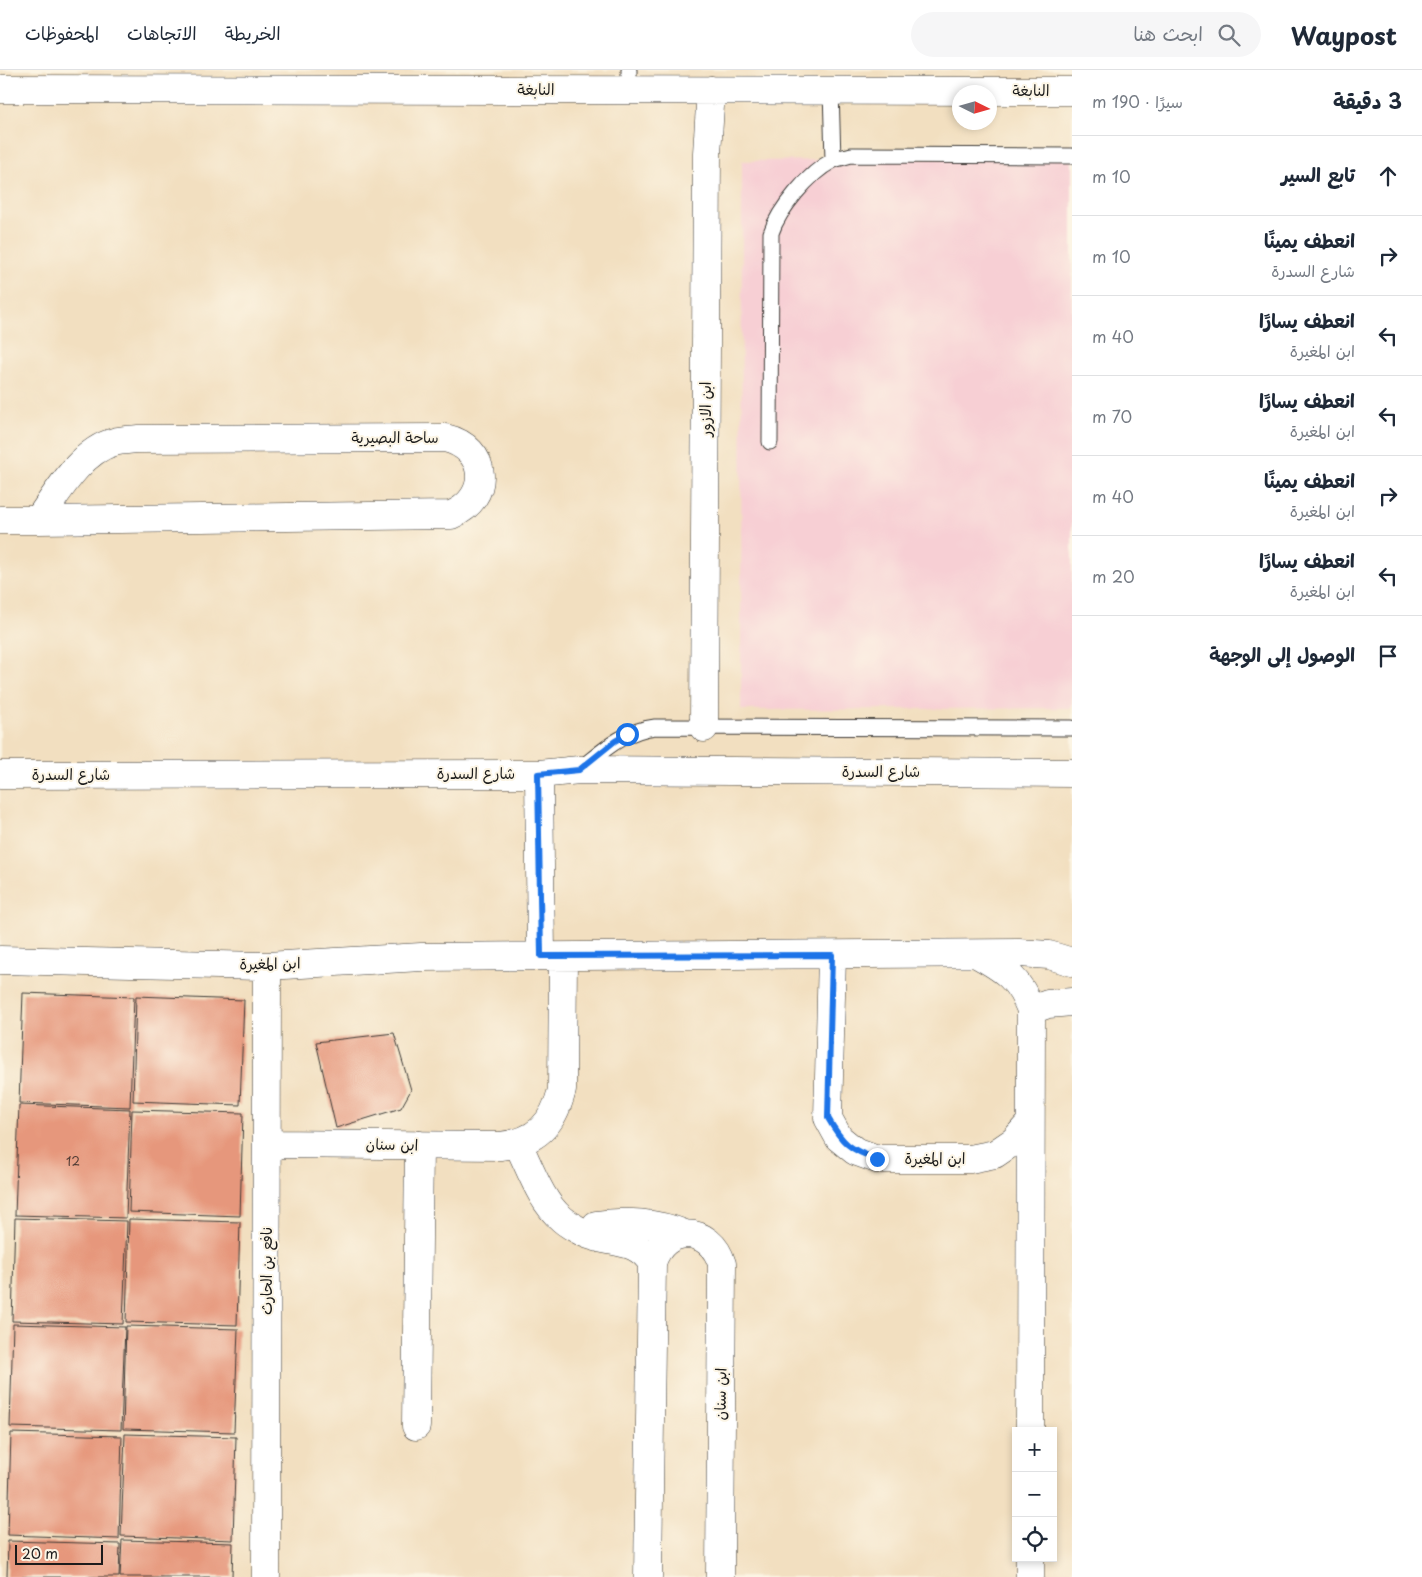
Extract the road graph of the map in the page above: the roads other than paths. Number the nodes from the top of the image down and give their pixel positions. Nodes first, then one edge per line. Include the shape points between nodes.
1 (147, 80) edge
2 (629, 80) edge
3 (963, 80) edge
4 (0, 89) edge
5 (711, 90) junction
6 (831, 90) junction
7 (1072, 91) edge
8 (1072, 156) edge
9 (833, 160) junction
10 (770, 442) dead end
11 (0, 520) edge
12 (38, 520) junction
13 (704, 728) junction
14 (1072, 728) edge
15 (579, 770) junction
16 (1072, 773) edge
17 (538, 774) junction
18 (0, 775) edge
19 (977, 954) junction
20 (832, 955) junction
21 (552, 956) junction
22 (0, 960) edge
23 (1072, 962) edge
24 (267, 966) junction
25 (1072, 1002) edge
26 (1031, 1010) junction
27 (1030, 1123) junction
28 (267, 1144) junction
29 (518, 1144) junction
30 (419, 1146) junction
31 (580, 1229) junction
32 (685, 1234) junction
33 (652, 1262) junction
34 (416, 1426) dead end
35 (1030, 1427) edge
36 (1030, 1562) edge
37 (266, 1577) edge
38 (648, 1577) edge
39 (720, 1577) edge
40 (1030, 1577) edge

1 - 2 street, النابغة
1 - 4 street, النابغة
2 - 5 street, النابغة
3 - 6 street, النابغة
3 - 7 street, النابغة
5 - 6 street, النابغة
5 - 13 street, ابن الازور via 707,163
6 - 9 lane
8 - 9 lane via 867,155
9 - 10 lane via 786,205 771,233
11 - 12 street, ساحة البصيرية
12 - 12 street, ساحة البصيرية via 451,515 469,505 475,496 479,467 463,444 445,438 147,439 113,442 88,457 74,471
13 - 14 lane
13 - 15 lane via 655,727 634,732 615,741
15 - 16 street, شارع السدرة
15 - 17 street, شارع السدرة
17 - 18 street, شارع السدرة
17 - 21 street
19 - 20 street, ابن المغيرة
19 - 23 street, ابن المغيرة via 1049,955
19 - 26 street via 1016,981
20 - 21 street, ابن المغيرة
20 - 27 street, ابن المغيرة via 828,1118 839,1138 855,1151 877,1159 970,1160 995,1154 1014,1141
21 - 24 street, ابن المغيرة via 422,957
21 - 29 street, ابن سنان via 562,1090 558,1105 542,1130
22 - 24 street, ابن المغيرة
24 - 28 street, نافع بن الحارث
25 - 26 street via 1048,1004
26 - 27 street
27 - 35 street
28 - 30 street, ابن سنان
28 - 37 street, نافع بن الحارث
29 - 30 street, ابن سنان
29 - 31 street via 554,1210 562,1219
30 - 34 street
31 - 32 street, ابن سنان via 601,1224 644,1224
31 - 33 street via 593,1237 633,1244
32 - 33 street via 676,1235 661,1246
32 - 39 street, ابن سنان via 694,1234 710,1242 722,1264
33 - 38 street
36 - 40 street

